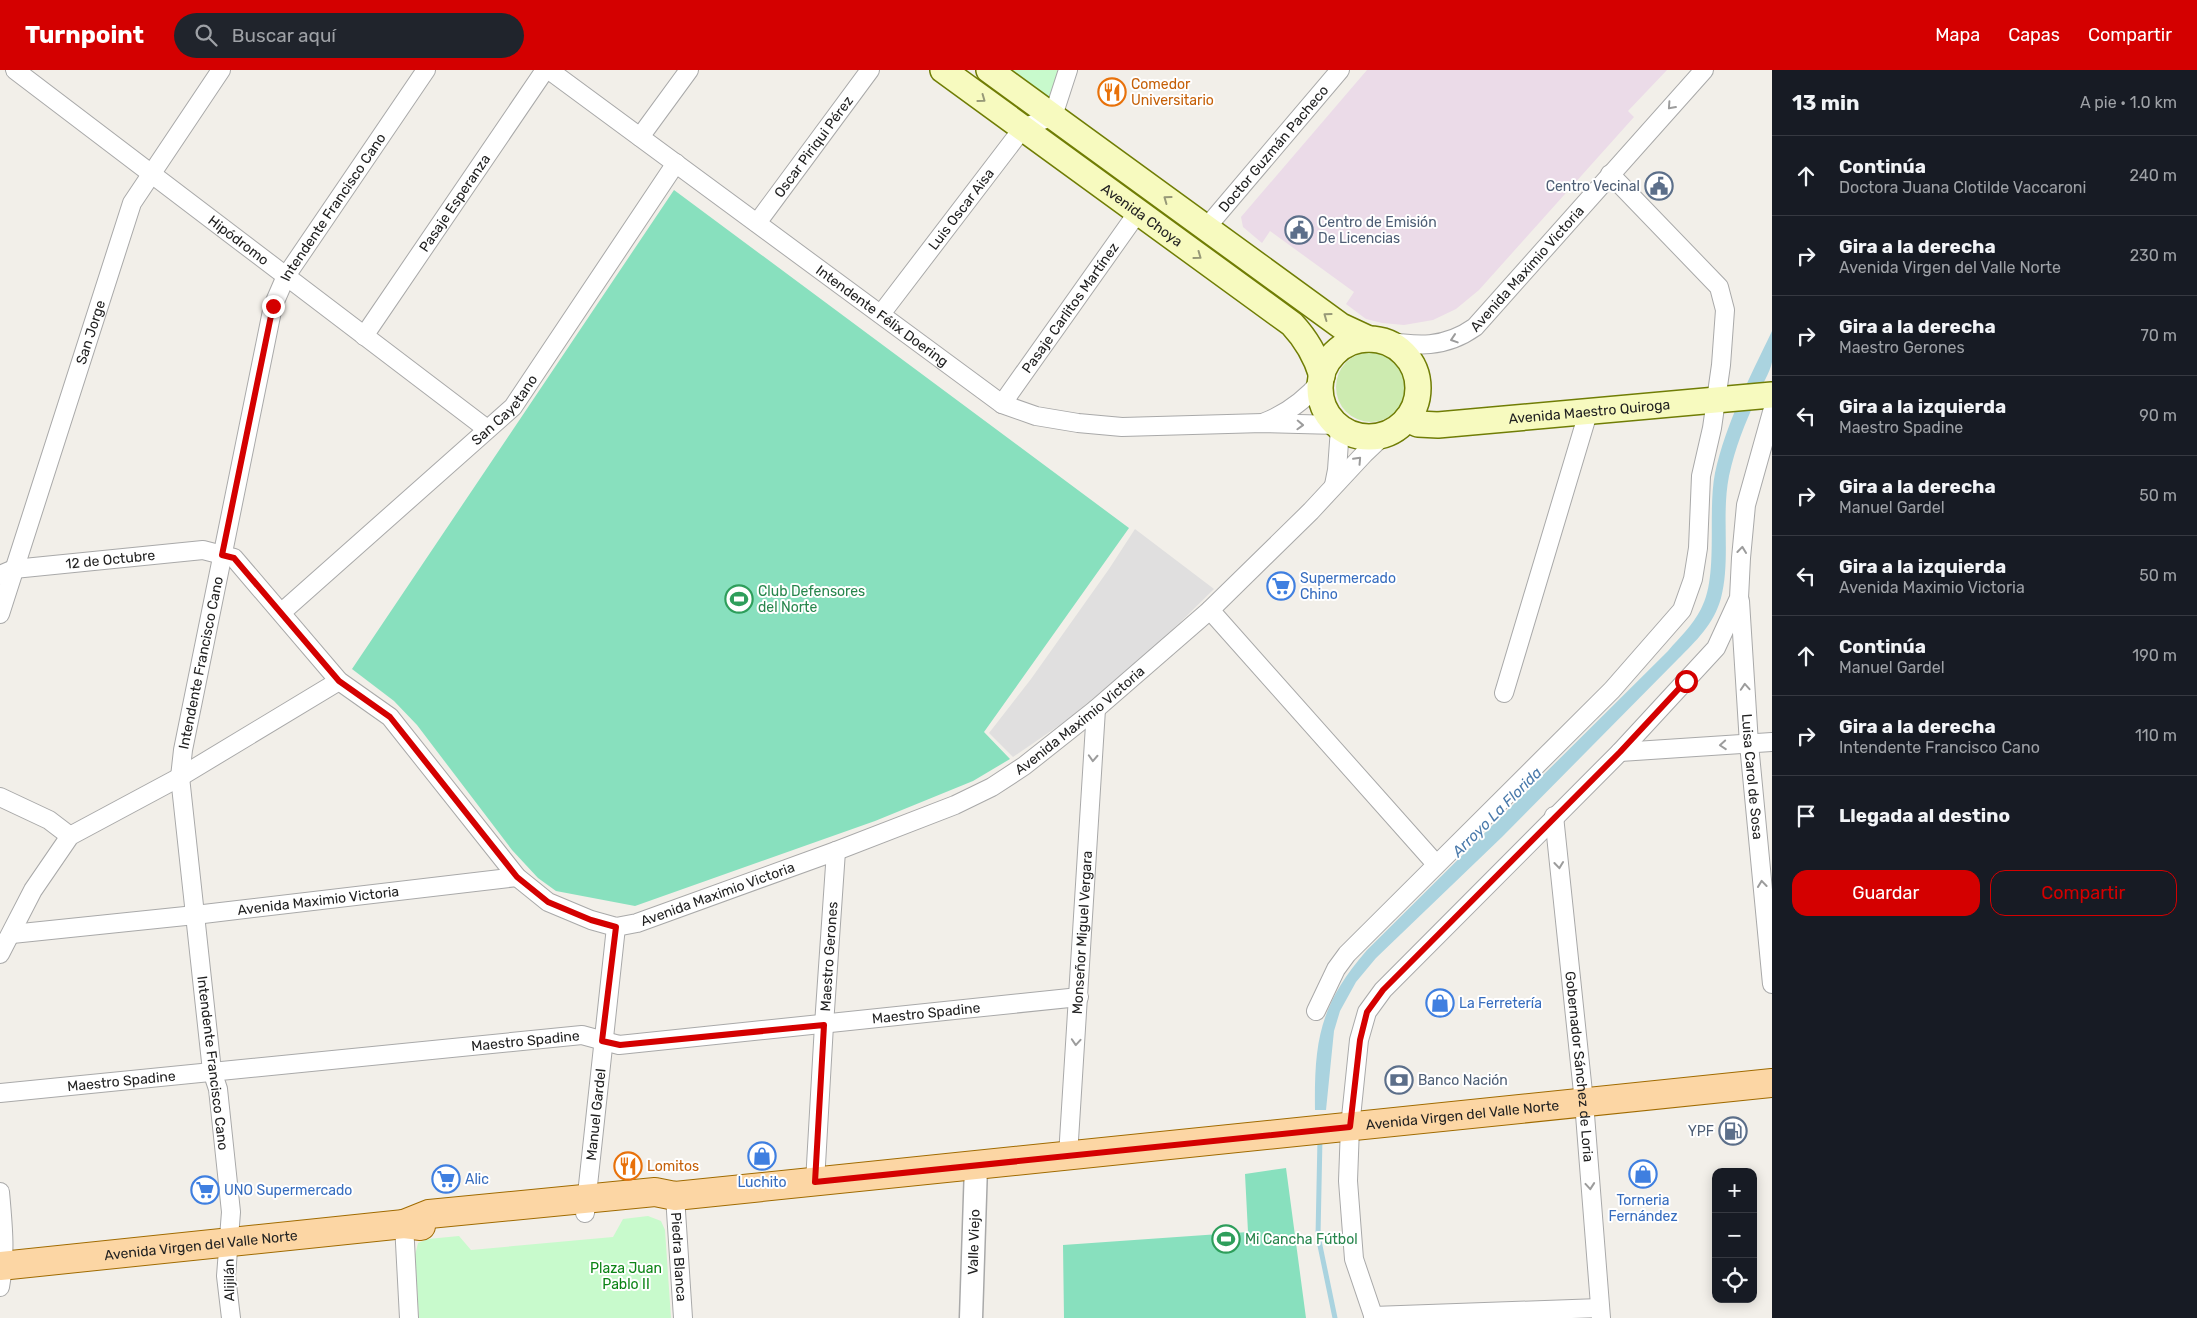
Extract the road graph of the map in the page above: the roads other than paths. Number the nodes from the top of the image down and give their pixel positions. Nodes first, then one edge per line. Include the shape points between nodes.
1 (15, 70) edge
2 (221, 70) edge
3 (426, 70) edge
4 (546, 70) edge
5 (550, 70) edge
6 (689, 70) edge
7 (870, 70) edge
8 (942, 70) edge
9 (989, 70) edge
10 (1068, 70) edge
11 (1340, 70) edge
12 (1704, 70) edge
13 (1053, 116) junction
14 (1023, 128) junction
15 (640, 137) junction
16 (676, 164) junction
17 (151, 173) junction
18 (1610, 174) junction
19 (1138, 212) junction
20 (757, 223) junction
21 (1206, 228) junction
22 (286, 276) junction
23 (881, 314) junction
24 (364, 336) junction
25 (1376, 340) junction
26 (1321, 379) junction
27 (1724, 399) junction
28 (1769, 401) edge
29 (1002, 404) junction
30 (1588, 413) junction
31 (1407, 419) junction
32 (1262, 424) junction
33 (1339, 426) junction
34 (487, 429) junction
35 (1384, 435) junction
36 (1334, 486) junction
37 (222, 555) junction
38 (7, 572) edge
39 (1739, 598) junction
40 (1210, 610) junction
41 (282, 612) junction
42 (0, 614) edge
43 (339, 681) junction
44 (1504, 693) dead end
45 (1096, 709) junction
46 (1772, 742) edge
47 (1749, 744) junction
48 (1620, 752) junction
49 (180, 777) junction
50 (0, 796) edge
51 (1554, 816) junction
52 (70, 836) junction
53 (836, 851) junction
54 (1436, 864) junction
55 (517, 877) junction
56 (195, 915) junction
57 (616, 927) junction
58 (12, 934) junction
59 (0, 954) edge
60 (1772, 984) edge
61 (1079, 997) junction
62 (1316, 1011) dead end
63 (824, 1025) junction
64 (602, 1041) junction
65 (212, 1071) junction
66 (1772, 1083) edge
67 (0, 1093) edge
68 (1584, 1102) junction
69 (1343, 1127) junction
70 (1068, 1156) junction
71 (976, 1166) junction
72 (815, 1182) junction
73 (0, 1192) edge
74 (675, 1196) junction
75 (586, 1205) junction
76 (404, 1224) junction
77 (229, 1242) junction
78 (1, 1273) edge
79 (1600, 1313) edge
80 (1373, 1317) edge
81 (231, 1318) edge
82 (409, 1318) edge
83 (683, 1318) edge
84 (971, 1318) edge

1 - 17 street, Hipódromo
2 - 17 street, San Jorge
3 - 22 street, Intendente Francisco Cano
4 - 24 street, Pasaje Esperanza
5 - 15 street, Intendente Félix Doering
6 - 15 street
7 - 20 street, Oscar Piriqui Pérez
8 -> 14 main road, Avenida Choya
9 - 13 main road, Avenida Choya
10 - 13 street
11 - 21 street, Doctor Guzmán Pacheco
12 -> 18 street, Avenida Maximio Victoria
13 - 14 street
21 -> 13 main road, Avenida Choya
14 - 19 main road, Avenida Choya
14 - 23 street, Luis Oscar Aisa
15 - 16 street, Intendente Félix Doering
16 - 20 street, Intendente Félix Doering
16 - 34 street, San Cayetano via 513,408
17 - 22 street, Hipódromo
17 - 38 street, San Jorge via 132,203
18 -> 25 street, Avenida Maximio Victoria via 1476,327 1461,338 1426,345
18 - 27 street via 1719,287 1726,310
19 -> 26 main road, Avenida Choya via 1292,324 1312,352
19 - 29 street, Pasaje Carlitos Martínez
20 - 23 street, Intendente Félix Doering
25 -> 21 main road, Avenida Choya via 1341,326
22 - 24 street, Hipódromo
22 - 37 street, Intendente Francisco Cano via 273,306
23 - 29 street, Intendente Félix Doering
24 - 34 street, Hipódromo
25 - 26 main road via 1354,342 1339,349 1328,361
25 - 31 main road via 1394,346 1413,366 1418,394
26 - 32 street, Intendente Félix Doering via 1311,393 1291,409
26 - 33 main road via 1323,405
27 - 28 main road, Avenida Maestro Quiroga
27 - 30 main road, Avenida Maestro Quiroga
27 - 54 street via 1701,476 1698,548 1682,610 1612,690
39 -> 28 street via 1746,505
29 - 32 street, Intendente Félix Doering via 1036,416 1113,426
30 - 31 main road, Avenida Maestro Quiroga via 1438,425 1418,424
30 - 44 street
31 - 35 main road
32 -> 33 street, Intendente Félix Doering
33 - 35 main road via 1361,437
33 - 36 street
34 - 41 street, San Cayetano
36 -> 35 street, Avenida Maximio Victoria
36 - 40 street, Avenida Maximio Victoria
37 - 38 street, 12 de Octubre via 203,550
37 - 41 street via 234,558
37 - 49 street, Intendente Francisco Cano
38 - 42 street, San Jorge
47 -> 39 street, Luisa Carol de Sosa
39 - 48 street via 1716,648
40 - 45 street, Avenida Maximio Victoria
40 - 54 street
41 - 43 street
43 - 49 street
43 - 55 street via 390,717
45 - 53 street, Avenida Maximio Victoria via 992,787 955,805
45 -> 61 street, Monseñor Miguel Vergara
46 - 47 street
47 -> 48 street
60 -> 47 street, Luisa Carol de Sosa
48 - 51 street
49 - 52 street
49 - 56 street, Intendente Francisco Cano
50 - 52 street via 49,820
51 -> 68 street, Gobernador Sánchez de Loria
51 - 69 street via 1383,990 1367,1012
52 - 58 street via 33,890
53 - 57 street, Avenida Maximio Victoria via 637,923
53 - 63 street, Maestro Gerones
54 - 62 street via 1347,954
55 - 56 street, Avenida Maximio Victoria
55 - 57 street, Avenida Maximio Victoria via 548,902
56 - 58 street, Avenida Maximio Victoria
56 - 65 street, Intendente Francisco Cano
57 - 64 street, Manuel Gardel
58 - 59 street
61 - 63 street, Maestro Spadine
61 -> 70 street, Monseñor Miguel Vergara
63 - 64 street, Maestro Spadine via 620,1045
63 - 72 street, Maestro Gerones
64 - 65 street, Maestro Spadine via 582,1036
64 - 75 street, Manuel Gardel
65 - 67 street, Maestro Spadine
65 - 77 street, Intendente Francisco Cano via 218,1089 231,1212
66 - 68 main road, Avenida Virgen del Valle Norte
68 - 69 main road, Avenida Virgen del Valle Norte
68 -> 79 street, Gobernador Sánchez de Loria
69 - 70 main road, Avenida Virgen del Valle Norte
69 - 80 street via 1354,1259
70 - 71 main road, Avenida Virgen del Valle Norte
71 - 72 main road, Avenida Virgen del Valle Norte
71 - 84 street, Valle Viejo
72 - 74 main road, Avenida Virgen del Valle Norte
73 - 78 street via 5,1243
74 - 75 main road, Avenida Virgen del Valle Norte via 655,1192
74 - 83 street, Piedra Blanca
75 - 76 main road, Avenida Virgen del Valle Norte via 429,1214
76 - 77 main road, Avenida Virgen del Valle Norte
76 - 82 street
77 - 78 main road, Avenida Virgen del Valle Norte
77 - 81 street, Alijilán via 226,1276
79 - 80 street

